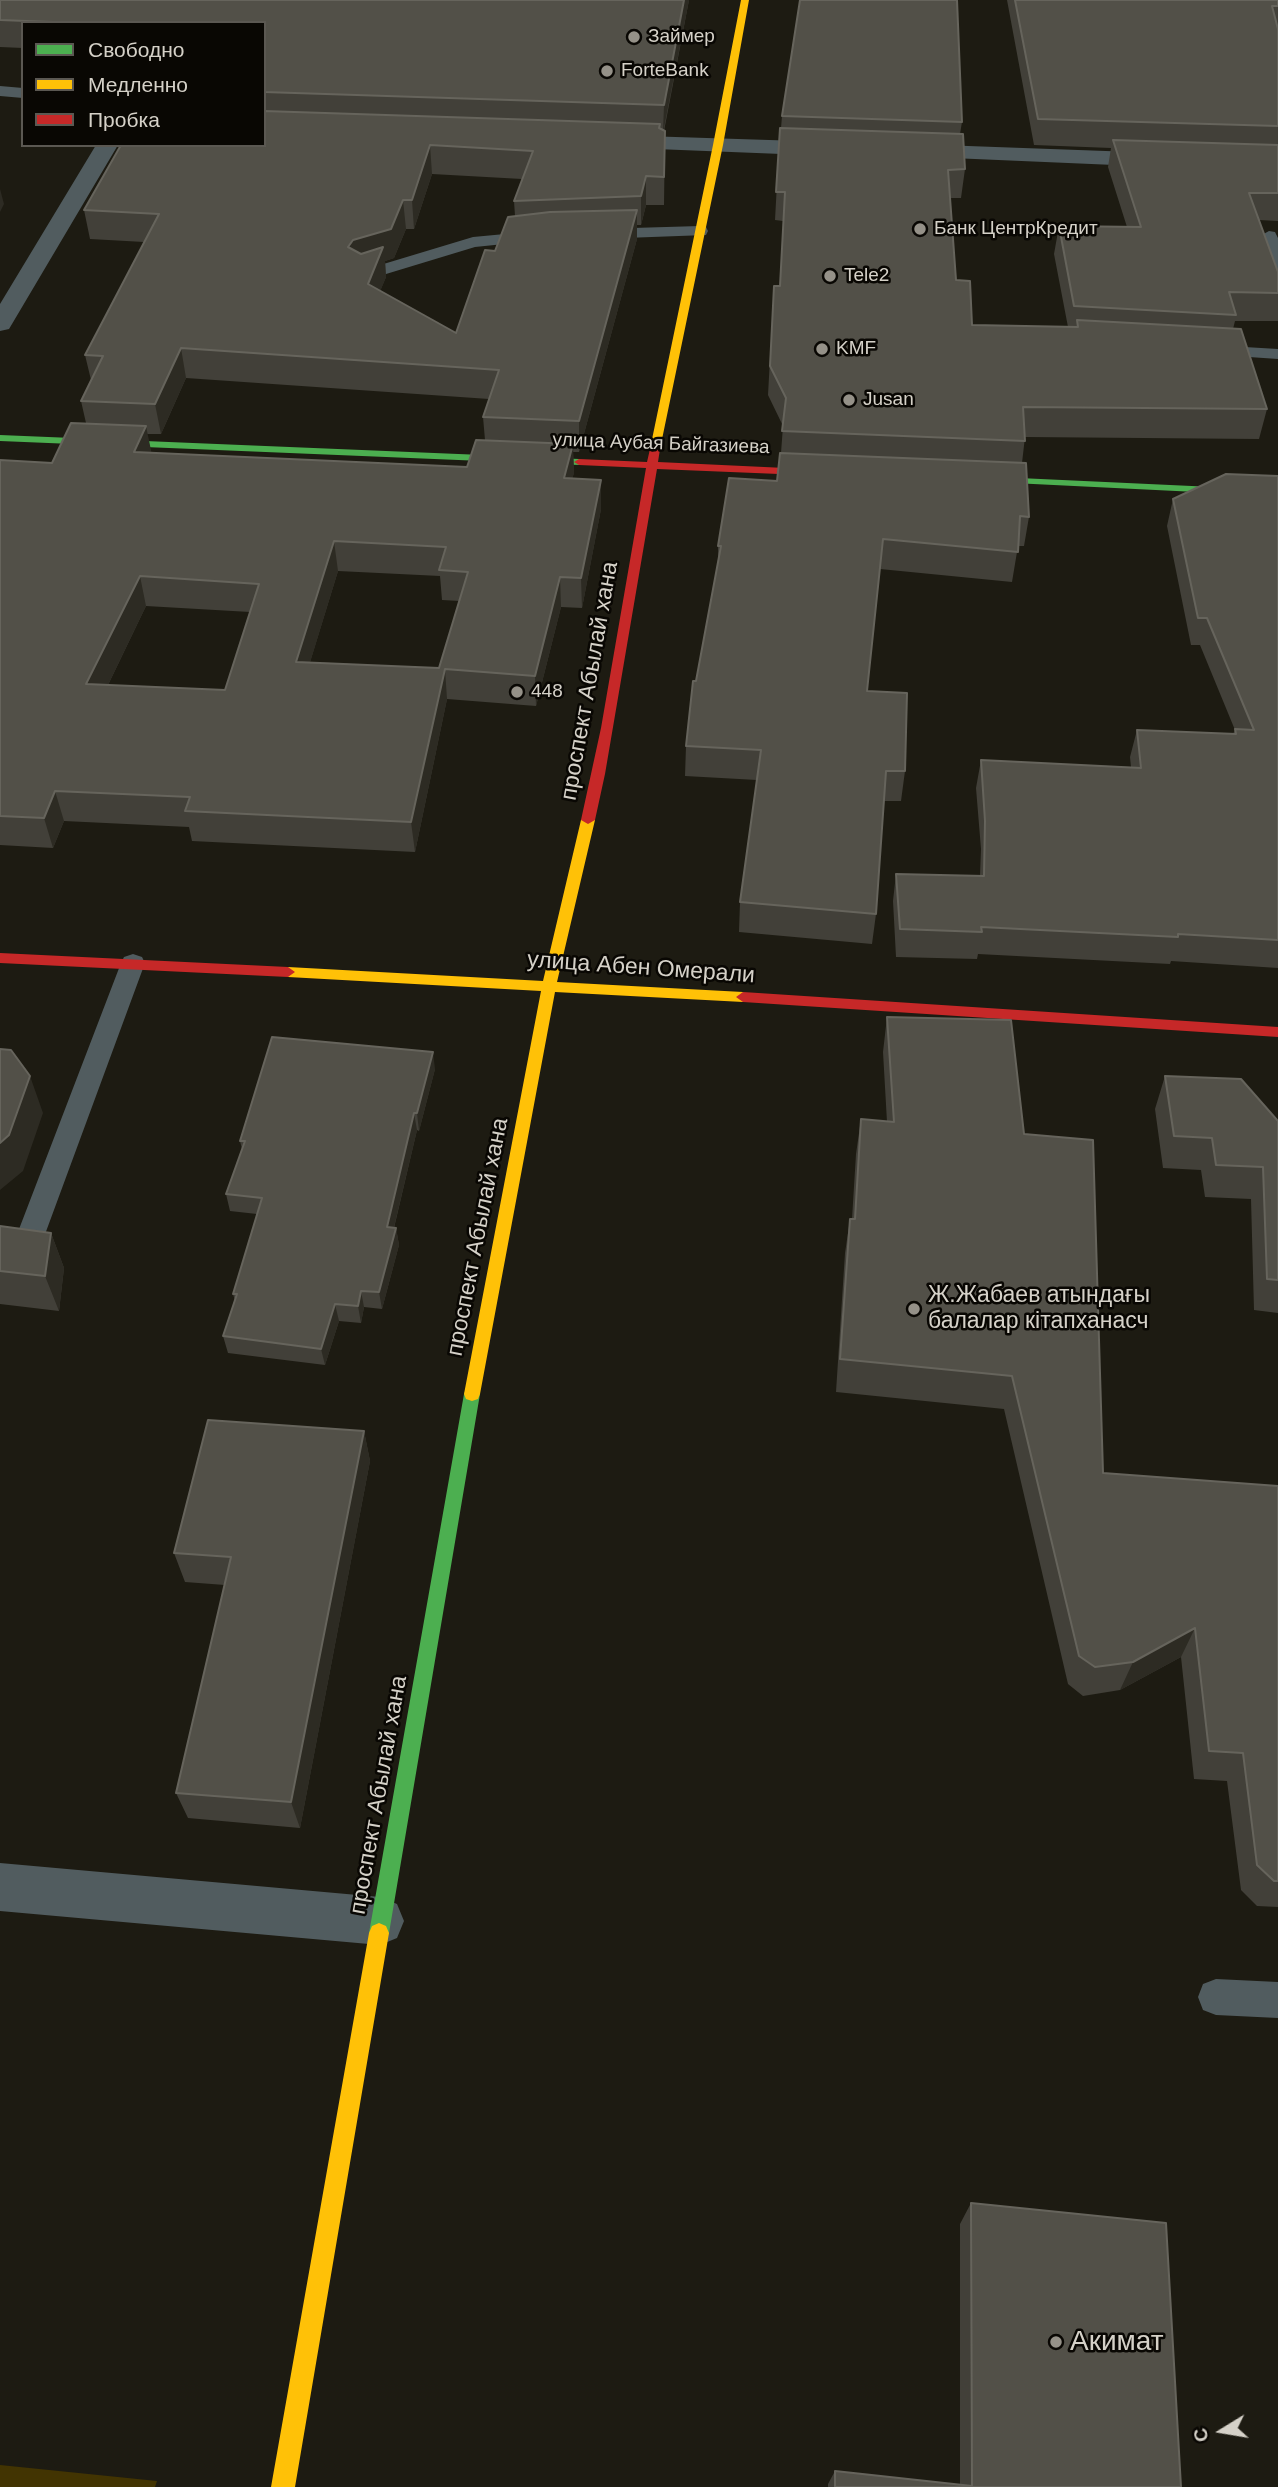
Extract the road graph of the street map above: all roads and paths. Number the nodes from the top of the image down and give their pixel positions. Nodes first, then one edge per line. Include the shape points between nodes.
1 (745, 0) edge
2 (0, 91) edge
3 (21, 93) edge
4 (594, 141) edge
5 (718, 145) junction
6 (106, 147) edge
7 (849, 149) edge
8 (888, 150) edge
9 (1180, 160) edge
10 (700, 230) junction
11 (551, 234) edge
12 (576, 234) edge
13 (1269, 236) dead end
14 (363, 276) edge
15 (1278, 278) edge
16 (12, 286) edge
17 (0, 324) edge
18 (1196, 349) edge
19 (1278, 354) edge
20 (0, 438) edge
21 (652, 465) junction
22 (847, 474) edge
23 (958, 478) edge
24 (1278, 493) edge
25 (0, 958) edge
26 (133, 963) junction
27 (549, 984) junction
28 (1278, 1032) edge
29 (30, 1237) edge
30 (0, 1887) edge
31 (380, 1921) junction
32 (1216, 1997) dead end
33 (1278, 2000) edge
34 (283, 2487) edge

1 - 5 main road, проспект Абылай хана
2 - 3 lane
4 - 5 street
5 - 7 street
5 - 10 main road, проспект Абылай хана
6 - 16 street
8 - 9 street
10 - 12 lane
10 - 21 main road, проспект Абылай хана
11 - 14 lane via 472,242
13 - 15 lane
16 - 17 street
18 - 19 lane
20 - 21 main road, улица Аубая Байгазиева
21 - 22 main road, улица Аубая Байгазиева
21 - 27 main road, проспект Абылай хана via 601,766
23 - 24 main road
25 - 26 main road, улица Абен Омерали
26 - 27 main road, улица Абен Омерали
26 - 29 lane
27 - 28 main road, улица Абен Омерали
27 - 31 main road, проспект Абылай хана via 473,1385
30 - 31 street
31 - 34 main road, проспект Абылай хана
32 - 33 lane

